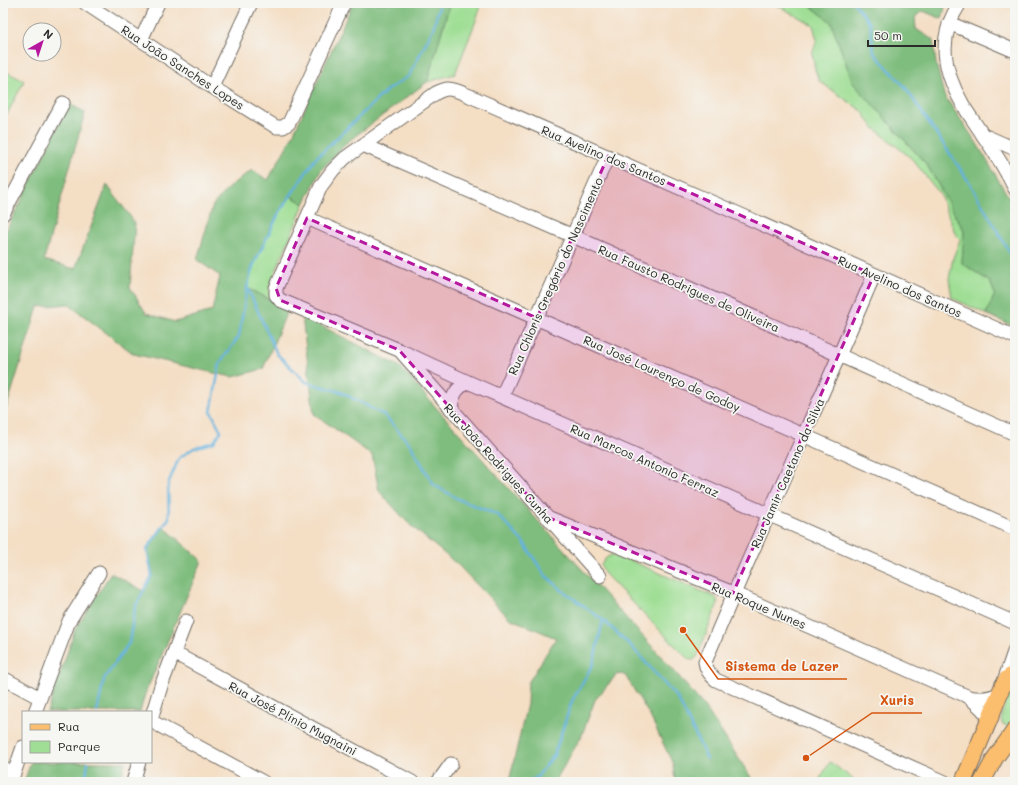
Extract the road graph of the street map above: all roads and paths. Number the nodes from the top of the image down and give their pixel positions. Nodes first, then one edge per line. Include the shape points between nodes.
1 (85, 3) edge
2 (158, 3) edge
3 (251, 3) edge
4 (344, 3) edge
5 (960, 3) edge
6 (949, 22) junction
7 (141, 40) junction
8 (1015, 51) edge
9 (212, 87) junction
10 (63, 103) dead end
11 (983, 135) junction
12 (363, 145) junction
13 (1015, 149) edge
14 (608, 156) junction
15 (1014, 182) edge
16 (3, 214) edge
17 (307, 218) junction
18 (573, 236) junction
19 (874, 275) junction
20 (276, 295) joint
21 (537, 318) junction
22 (1015, 337) edge
23 (398, 350) junction
24 (839, 355) junction
25 (468, 382) junction
26 (502, 396) junction
27 (451, 409) junction
28 (1015, 434) edge
29 (803, 435) junction
30 (769, 515) junction
31 (547, 517) junction
32 (1015, 529) edge
33 (99, 574) dead end
34 (600, 576) dead end
35 (734, 593) junction
36 (186, 621) dead end
37 (1015, 623) edge
38 (1015, 650) edge
39 (174, 653) junction
40 (1015, 673) edge
41 (3, 678) edge
42 (1001, 689) junction
43 (969, 697) junction
44 (40, 698) junction
45 (35, 711) edge
46 (152, 717) edge
47 (990, 718) junction
48 (152, 721) edge
49 (1014, 732) edge
50 (22, 749) edge
51 (139, 763) edge
52 (451, 764) dead end
53 (9, 774) edge
54 (133, 782) edge
55 (263, 782) edge
56 (412, 782) edge
57 (438, 782) edge
58 (945, 782) edge
59 (963, 782) edge
60 (982, 782) edge

1 - 7 street, Rua João Sanches Lopes
2 - 7 street
3 - 9 street
4 - 9 street, Rua João Sanches Lopes via 289,123 283,127 276,128
5 - 6 street
6 - 8 street
6 - 11 street via 945,53 950,76 962,104
7 - 9 street, Rua João Sanches Lopes
10 - 16 street
11 - 13 street
11 - 15 street
12 - 14 street, Rua Avelino dos Santos via 436,93 449,89
12 - 17 street, Rua Avelino dos Santos via 333,170 321,186
12 - 18 street, Rua Fausto Rodrigues de Oliveira
14 - 18 street, Rua Chloris Gregório do Nascimento
14 - 19 street, Rua Avelino dos Santos
17 - 20 street, Rua Avelino dos Santos via 276,288
17 - 21 street, Rua José Lourenço de Godoy
18 - 21 street, Rua Chloris Gregório do Nascimento
18 - 24 street, Rua Fausto Rodrigues de Oliveira
19 - 22 street, Rua Avelino dos Santos
19 - 24 street, Rua Jamir Caetano da Silva
20 - 23 street, Rua Marcos Antonio Ferraz via 280,300
21 - 26 street, Rua Chloris Gregório do Nascimento
21 - 29 street, Rua José Lourenço de Godoy
23 - 25 street, Rua Marcos Antonio Ferraz
23 - 27 street, Rua João Rodrigues Cunha
24 - 28 street, Rua Fausto Rodrigues de Oliveira
24 - 29 street, Rua Jamir Caetano da Silva
25 - 26 street, Rua Marcos Antonio Ferraz
25 - 27 street via 456,392
26 - 30 street, Rua Marcos Antonio Ferraz
27 - 31 street, Rua João Rodrigues Cunha
29 - 30 street, Rua Jamir Caetano da Silva
29 - 32 street, Rua José Lourenço de Godoy
30 - 35 street, Rua Jamir Caetano da Silva
30 - 37 street, Rua Marcos Antonio Ferraz
31 - 34 street, Rua João Rodrigues Cunha
31 - 35 street, Rua Roque Nunes
33 - 44 street via 69,621
35 - 43 street, Rua Roque Nunes
35 - 58 street, Rua Jamir Caetano da Silva via 705,662 708,672 716,680
36 - 39 street
38 - 42 street
39 - 46 street
39 - 56 street, Rua José Plínio Mugnaini
40 - 42 main road via 1007,679
41 - 44 street
42 - 43 street, Rua Roque Nunes via 992,697
42 - 47 main road
43 - 47 street, Rua Roque Nunes
44 - 45 street
47 - 49 main road, Rua Roque Nunes via 996,730 1009,735
47 - 59 main road
48 - 55 street
49 - 60 main road
50 - 53 street
51 - 54 street
52 - 57 street

